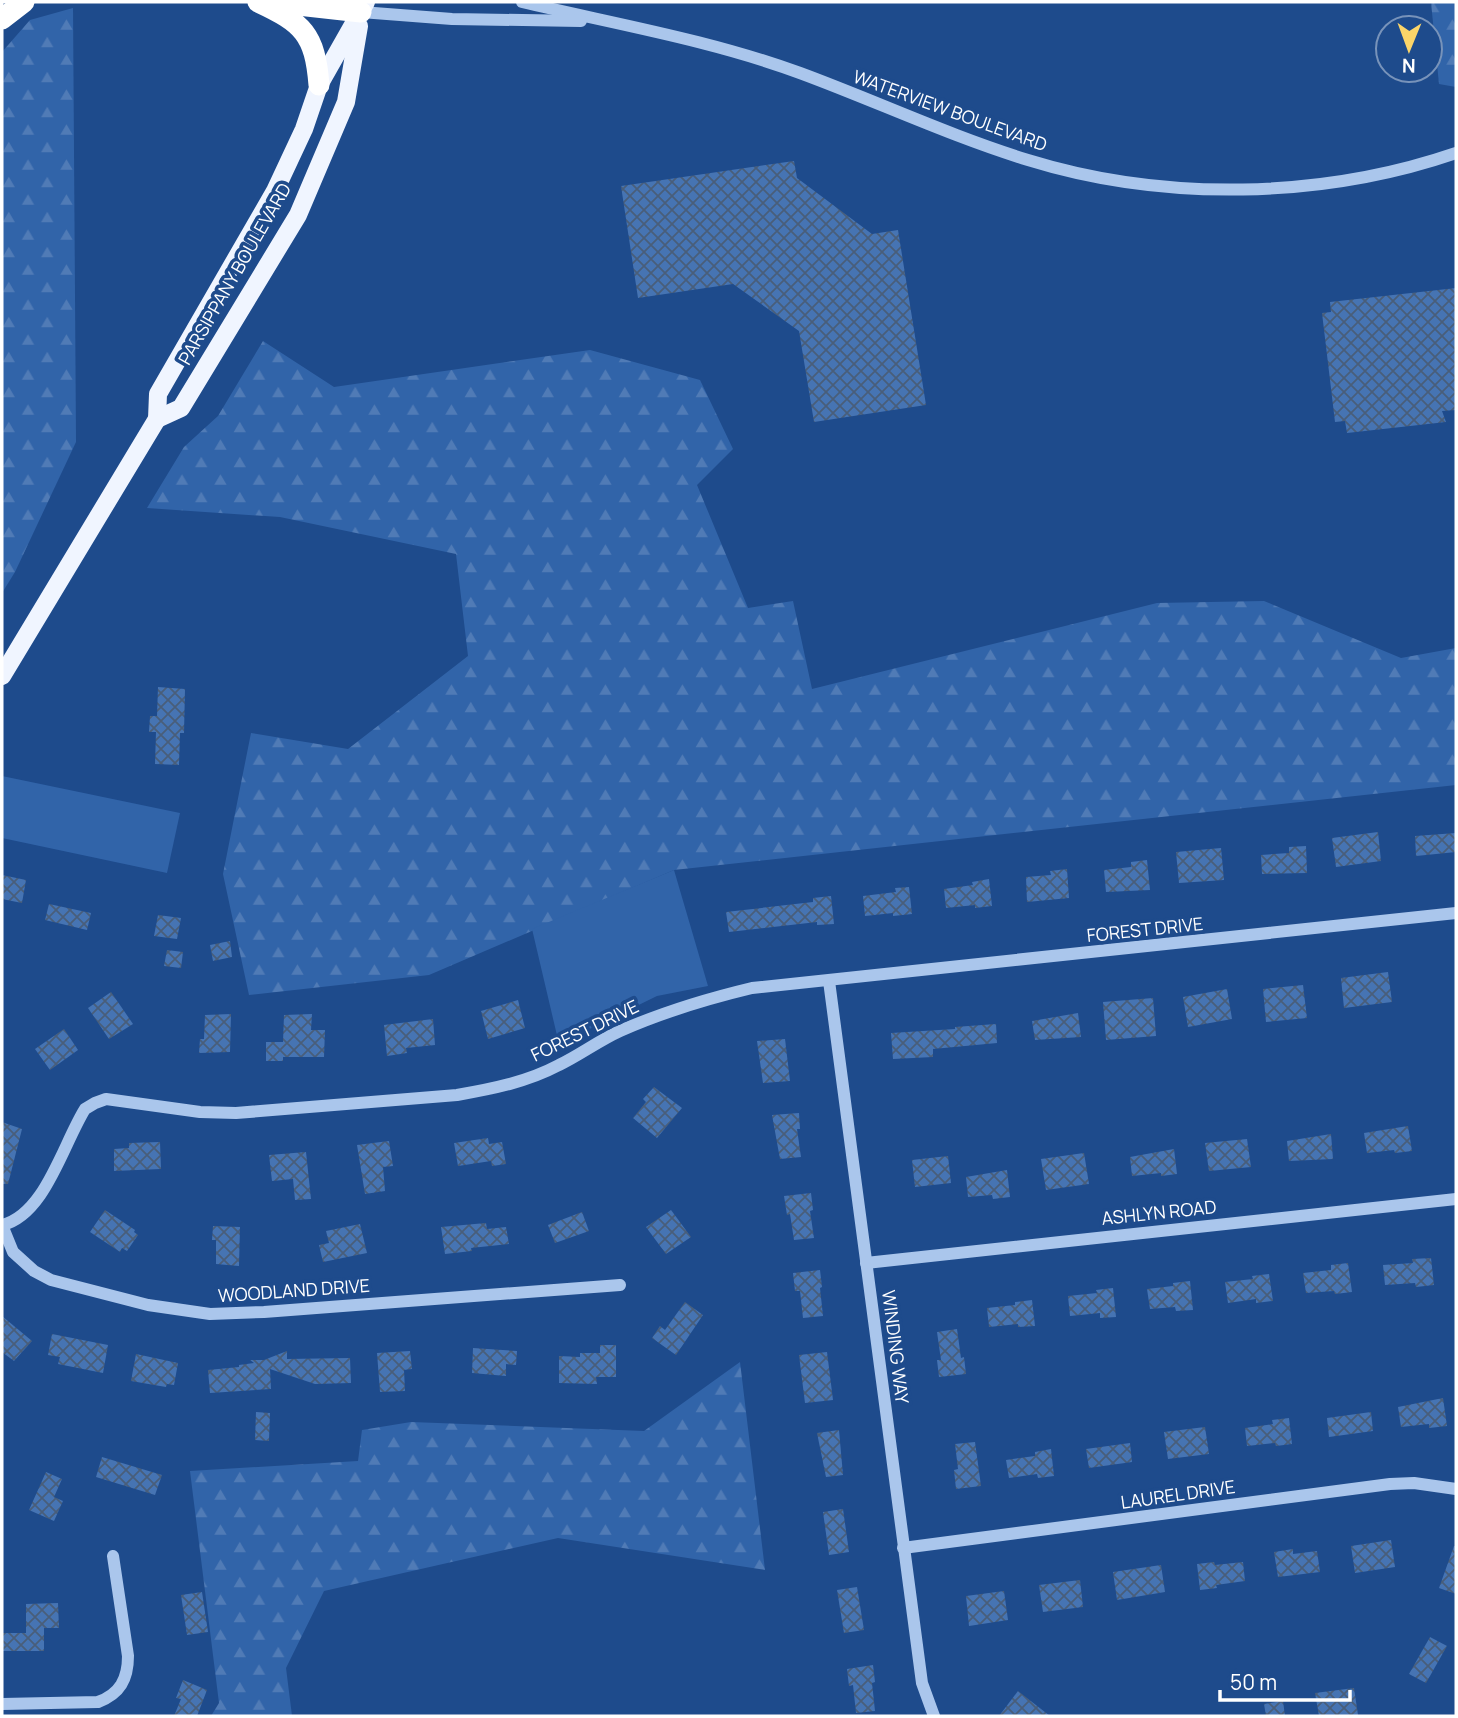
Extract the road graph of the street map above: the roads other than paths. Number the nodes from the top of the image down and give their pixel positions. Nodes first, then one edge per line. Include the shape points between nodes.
1 (24, 2) edge
2 (258, 2) edge
3 (265, 2) edge
4 (522, 2) edge
5 (363, 7) edge
6 (2, 19) edge
7 (603, 22) junction
8 (319, 85) junction
9 (1456, 153) edge
10 (157, 419) junction
11 (2, 676) edge
12 (1456, 914) edge
13 (829, 981) junction
14 (1456, 1199) edge
15 (2, 1225) edge
16 (866, 1263) junction
17 (620, 1284) dead end
18 (1456, 1489) edge
19 (903, 1548) junction
20 (113, 1556) dead end
21 (2, 1704) edge
22 (934, 1716) edge

1 - 6 highway
2 - 8 highway via 289,17 309,38
3 - 5 highway
4 - 7 street, WATERVIEW BOULEVARD
5 - 7 street, WATERVIEW BOULEVARD via 452,19
5 - 8 main road, PARSIPPANY BOULEVARD
5 - 10 main road, PARSIPPANY BOULEVARD via 346,102 298,215 181,408
7 - 9 street, WATERVIEW BOULEVARD via 742,54 982,146 1105,178 1219,189 1274,187 1376,174
8 - 10 main road, PARSIPPANY BOULEVARD via 275,191 158,394
10 - 11 main road, PARSIPPANY BOULEVARD
12 - 13 street, FOREST DRIVE
13 - 15 street, FOREST DRIVE via 752,988 658,1014 559,1065 492,1089 236,1113 106,1099 85,1110 43,1189 21,1216
13 - 16 street, WINDING WAY
14 - 16 street, ASHLYN ROAD
15 - 17 street, WOODLAND DRIVE via 13,1252 51,1280 148,1305 210,1314
16 - 19 street, WINDING WAY
18 - 19 street, LAUREL DRIVE via 1390,1484
19 - 22 street, WINDING WAY via 922,1683
20 - 21 street via 128,1656 119,1690 98,1702

